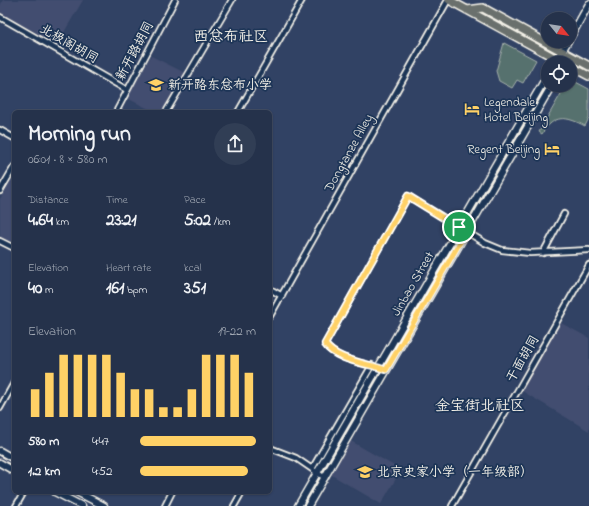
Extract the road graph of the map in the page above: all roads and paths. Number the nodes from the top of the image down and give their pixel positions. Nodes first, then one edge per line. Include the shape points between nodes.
1 (175, 0) edge
2 (232, 0) edge
3 (302, 0) edge
4 (449, 0) edge
5 (589, 4) edge
6 (467, 10) junction
7 (0, 17) edge
8 (577, 25) edge
9 (564, 48) edge
10 (562, 52) junction
11 (548, 56) edge
12 (561, 56) edge
13 (589, 66) edge
14 (577, 70) edge
15 (589, 76) edge
16 (541, 86) edge
17 (127, 90) junction
18 (548, 92) edge
19 (118, 110) edge
20 (167, 110) edge
21 (239, 110) edge
22 (0, 130) edge
23 (12, 137) edge
24 (12, 170) edge
25 (0, 191) edge
26 (564, 214) dead end
27 (459, 227) junction
28 (466, 232) junction
29 (0, 241) edge
30 (12, 247) edge
31 (589, 250) edge
32 (543, 253) junction
33 (589, 265) edge
34 (272, 290) edge
35 (282, 296) junction
36 (272, 313) edge
37 (376, 366) junction
38 (386, 370) junction
39 (12, 387) edge
40 (0, 408) edge
41 (272, 449) edge
42 (0, 451) edge
43 (12, 458) edge
44 (0, 463) edge
45 (12, 470) edge
46 (315, 471) junction
47 (325, 478) junction
48 (23, 494) edge
49 (59, 494) edge
50 (81, 494) edge
51 (171, 494) edge
52 (241, 494) edge
53 (16, 506) edge
54 (82, 506) edge
55 (104, 506) edge
56 (165, 506) edge
57 (234, 506) edge
58 (298, 506) edge
59 (308, 506) edge
60 (452, 506) edge

1 - 17 street, 新开路胡同
2 - 20 street
3 - 21 street
4 - 6 main road
4 - 35 street, Dongtanze Alley
5 - 8 main road
6 - 10 main road via 483,8
6 - 11 main road
7 - 17 street, 北极阁胡同
9 - 10 main road
10 - 12 main road
10 - 13 main road
14 - 15 main road
16 - 27 main road, Jinbao Street
17 - 19 street, 新开路胡同
18 - 28 main road, Jinbao Street
22 - 23 street
24 - 25 street
26 - 32 street
27 - 28 street
27 - 37 main road, Jinbao Street
27 - 37 street via 408,196 325,344 329,350
28 - 32 street via 502,250
28 - 38 main road, Jinbao Street
29 - 30 street
31 - 32 street
33 - 60 street, 干面胡同
34 - 35 street
35 - 36 street, Dongtanze Alley
37 - 38 street
37 - 46 main road, Jinbao Street
38 - 47 main road, Jinbao Street
39 - 40 street
41 - 46 street via 296,458
42 - 43 main road
44 - 45 main road
46 - 47 street
46 - 58 main road, Jinbao Street
47 - 59 main road, Jinbao Street
48 - 53 street
49 - 54 main road
50 - 55 main road
51 - 56 street
52 - 57 street

